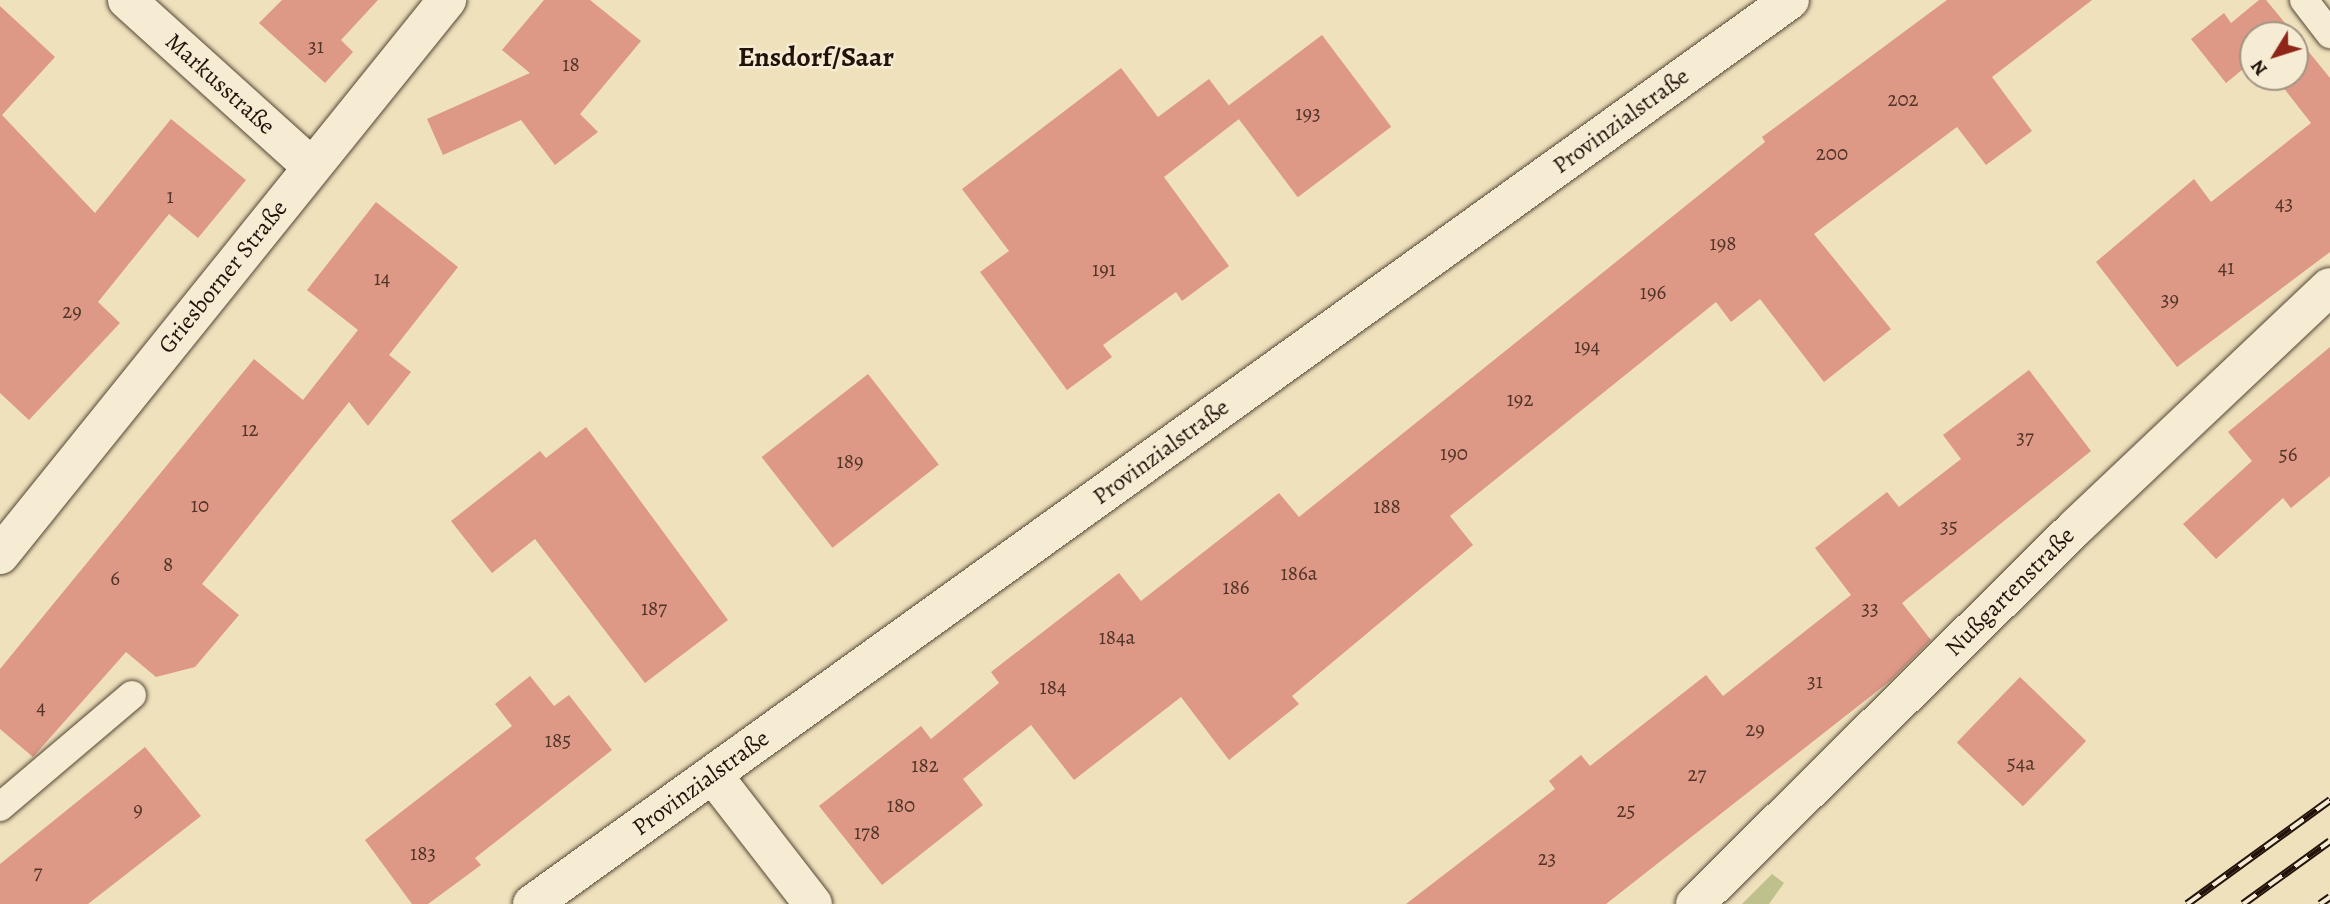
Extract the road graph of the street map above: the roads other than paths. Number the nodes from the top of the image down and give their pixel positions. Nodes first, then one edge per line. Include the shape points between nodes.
1 (127, 0) edge
2 (447, 0) edge
3 (1790, 0) edge
4 (2304, 0) edge
5 (2330, 34) edge
6 (312, 167) junction
7 (2330, 287) edge
8 (0, 555) edge
9 (132, 695) dead end
10 (713, 775) junction
11 (0, 807) edge
12 (532, 904) edge
13 (813, 904) edge
14 (1695, 904) edge

1 - 6 street, Markusstraße
2 - 6 street, Griesborner Straße
3 - 10 street, Provinzialstraße
4 - 5 lane
6 - 8 street, Griesborner Straße
7 - 14 street, Nußgartenstraße via 2076,527
9 - 11 lane
10 - 12 street, Provinzialstraße
10 - 13 street

